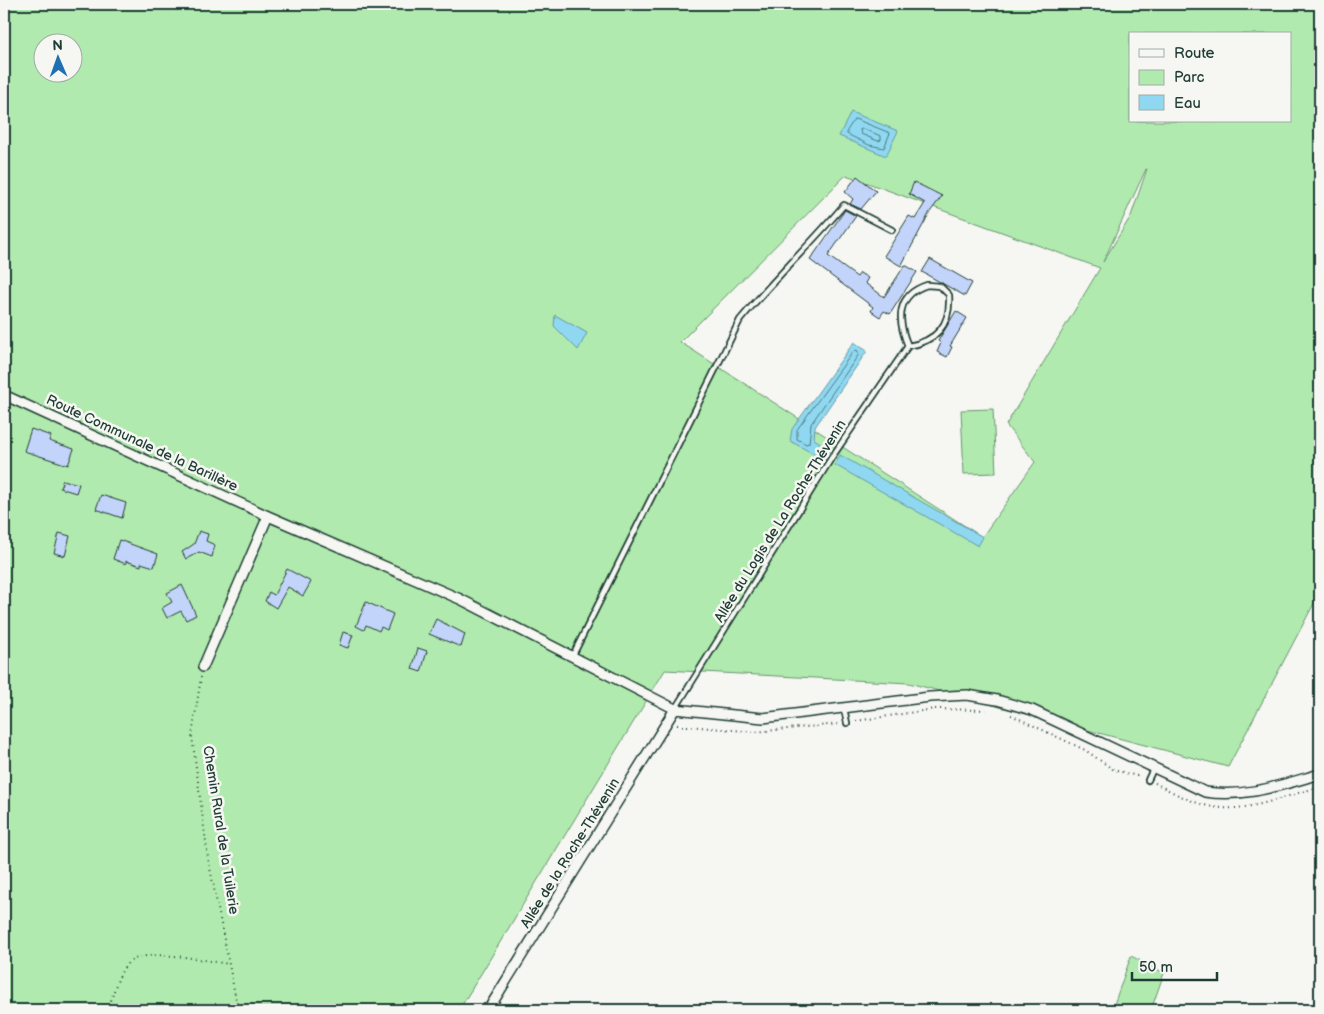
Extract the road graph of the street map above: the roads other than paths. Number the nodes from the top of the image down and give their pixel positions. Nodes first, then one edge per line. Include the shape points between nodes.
1 (892, 230) dead end
2 (908, 346) junction
3 (4, 396) edge
4 (268, 516) junction
5 (572, 657) junction
6 (203, 667) road end
7 (844, 708) junction
8 (675, 709) junction
9 (847, 723) road end
10 (1154, 768) junction
11 (1320, 774) edge
12 (1148, 780) road end
13 (488, 1010) edge

1 - 5 lane via 844,205 740,320
2 - 2 lane via 900,322 906,298 914,289 940,286 949,295 950,309 939,332 926,343
2 - 8 lane, Allée du Logis de La Roche-Thévenin via 832,457
3 - 4 street, Route Communale de la Barillère
4 - 5 street, Route Communale de la Barillère via 460,599
4 - 6 street
5 - 8 street, Route Communale de la Barillère
7 - 8 street via 764,718
7 - 9 lane
7 - 10 street via 930,697 967,696 997,700 1032,710
8 - 13 street, Allée de la Roche-Thévenin
10 - 11 street via 1205,792 1228,795 1251,793
10 - 12 lane

